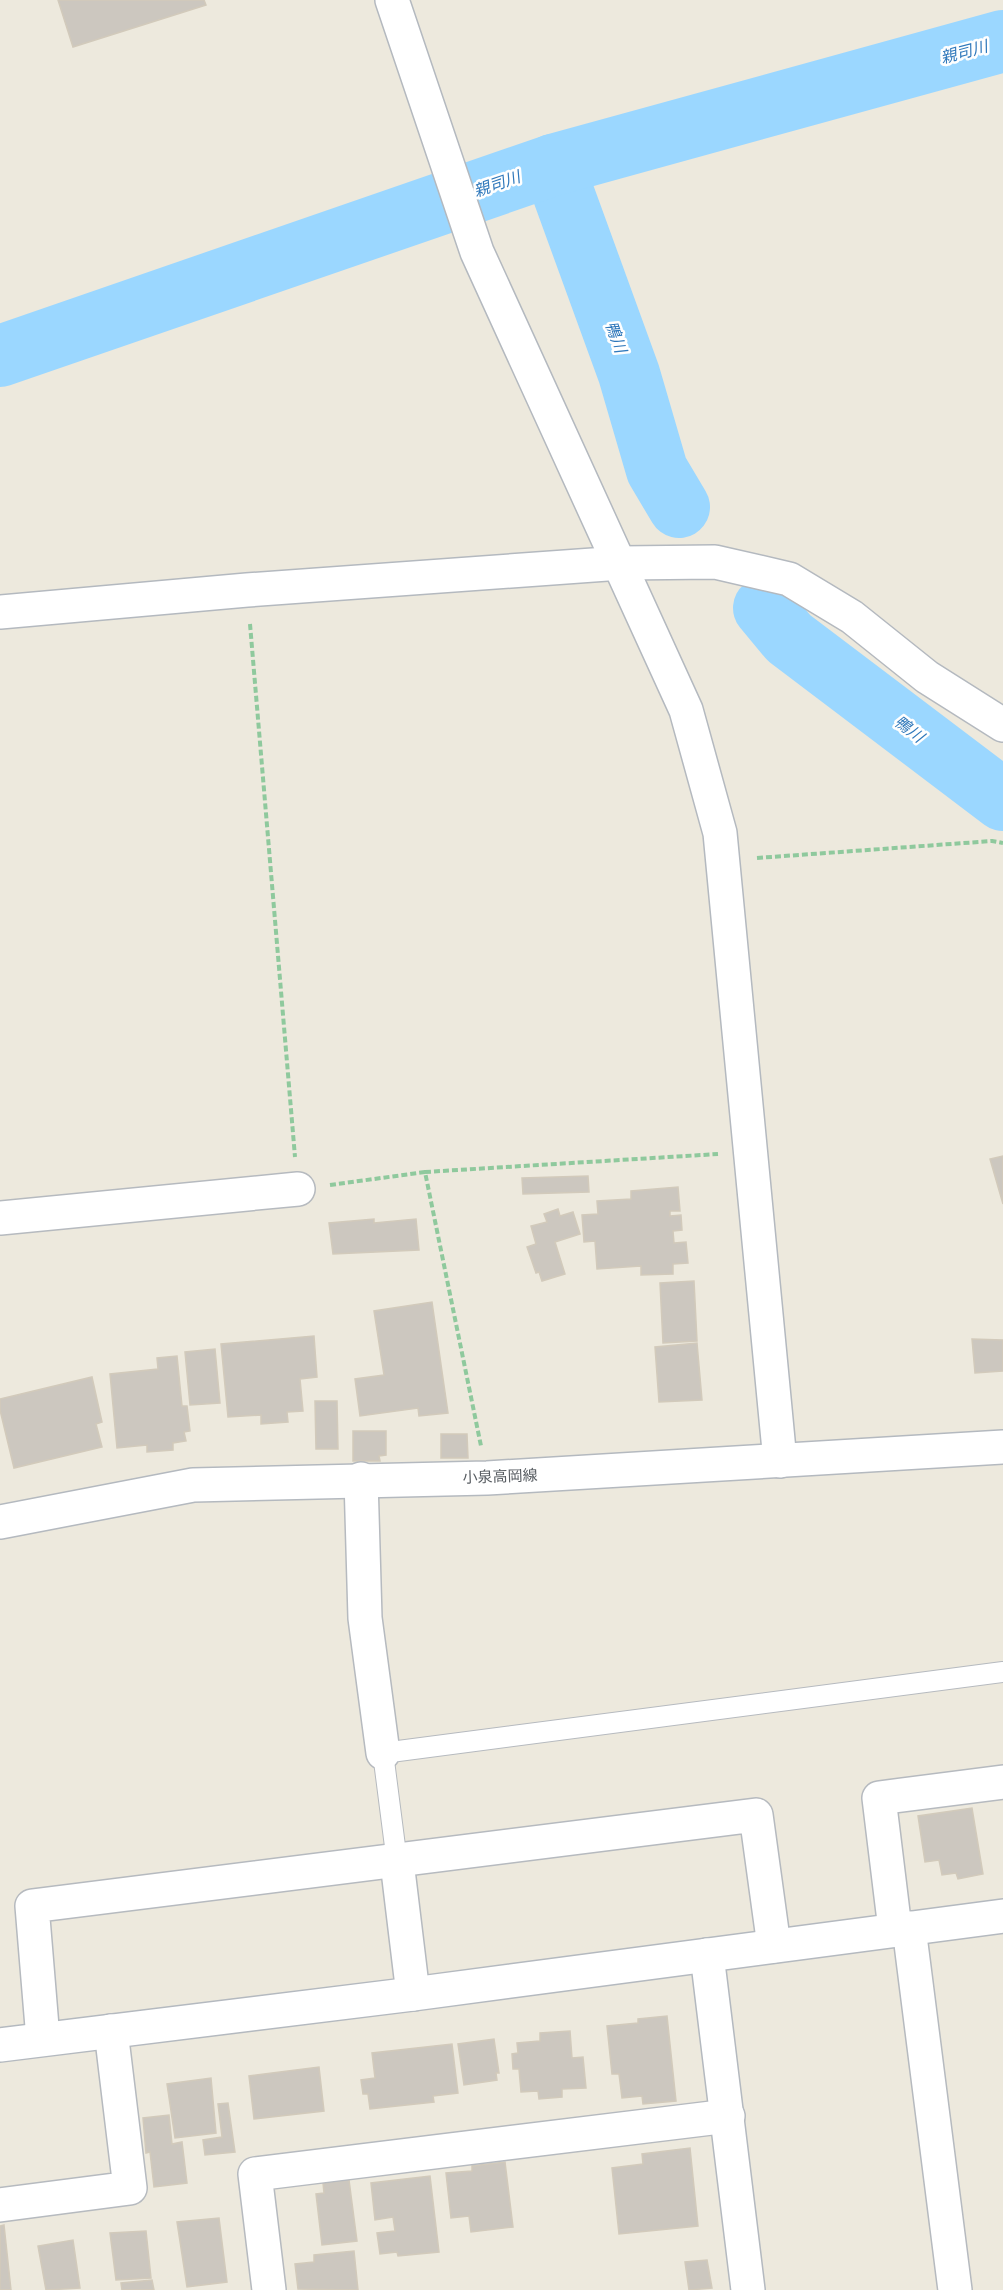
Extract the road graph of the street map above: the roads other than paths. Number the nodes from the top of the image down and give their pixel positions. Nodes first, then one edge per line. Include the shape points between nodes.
1 (392, 0) edge
2 (621, 563) junction
3 (0, 612) edge
4 (1003, 725) edge
5 (298, 1190) road end
6 (0, 1218) edge
7 (1003, 1447) edge
8 (780, 1461) junction
9 (361, 1479) junction
10 (0, 1522) edge
11 (1003, 1672) edge
12 (383, 1754) junction
13 (1003, 1782) edge
14 (397, 1862) junction
15 (1003, 1916) edge
16 (902, 1929) junction
17 (774, 1946) junction
18 (707, 1955) junction
19 (413, 1994) junction
20 (111, 2031) junction
21 (43, 2039) junction
22 (0, 2045) edge
23 (728, 2116) junction
24 (0, 2205) edge
25 (269, 2290) edge
26 (748, 2290) edge
27 (955, 2290) edge

1 - 2 street via 477,252
2 - 3 street
2 - 4 street via 715,562 789,579 852,617 927,677
2 - 8 street via 686,710 720,834
5 - 6 street
7 - 8 street, 小泉高岡線
8 - 9 street, 小泉高岡線 via 487,1478
9 - 10 street, 小泉高岡線 via 193,1485
9 - 12 street via 365,1618
11 - 12 lane
12 - 14 lane
13 - 16 street via 879,1798
14 - 17 street via 756,1815
14 - 19 street
14 - 21 street via 32,1906
15 - 16 street
16 - 17 street
16 - 27 street
17 - 18 street
18 - 19 street
18 - 23 street
19 - 20 street
20 - 21 street
20 - 24 street via 130,2188
21 - 22 street
23 - 25 street via 255,2174
23 - 26 street

